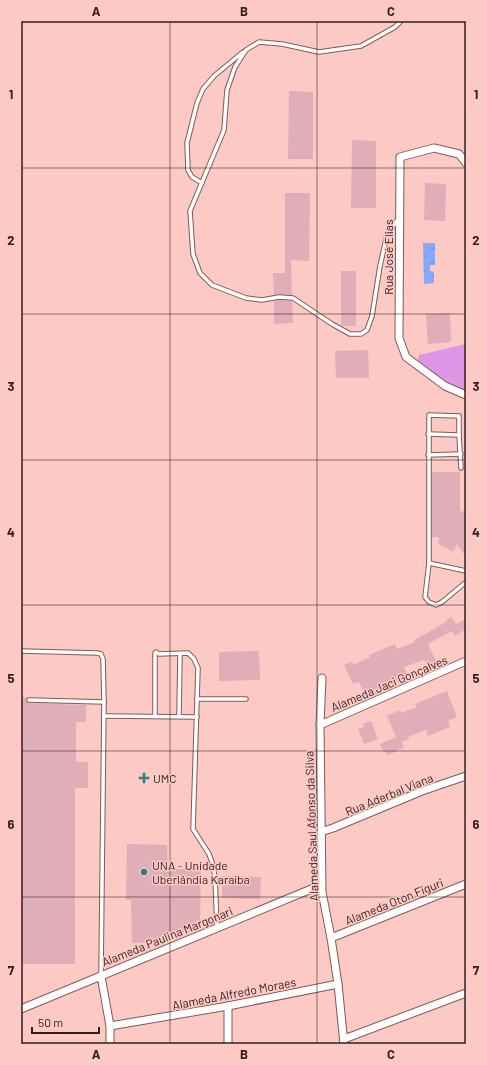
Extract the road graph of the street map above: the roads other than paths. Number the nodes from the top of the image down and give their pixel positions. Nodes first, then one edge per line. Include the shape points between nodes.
1 (401, 21) edge
2 (246, 50) junction
3 (466, 163) edge
4 (202, 183) junction
5 (399, 218) junction
6 (466, 395) edge
7 (428, 434) junction
8 (459, 435) junction
9 (461, 454) junction
10 (428, 456) junction
11 (461, 468) dead end
12 (429, 563) junction
13 (466, 571) edge
14 (466, 582) edge
15 (21, 651) edge
16 (180, 654) junction
17 (466, 661) edge
18 (322, 678) dead end
19 (197, 699) junction
20 (246, 699) dead end
21 (29, 700) dead end
22 (104, 702) junction
23 (104, 716) junction
24 (155, 716) junction
25 (179, 716) junction
26 (197, 717) junction
27 (320, 725) junction
28 (466, 776) edge
29 (321, 832) junction
30 (466, 884) edge
31 (321, 885) junction
32 (217, 928) junction
33 (330, 938) junction
34 (101, 976) junction
35 (338, 984) junction
36 (466, 993) edge
37 (228, 1006) junction
38 (21, 1009) edge
39 (110, 1026) junction
40 (344, 1042) edge
41 (110, 1044) edge
42 (228, 1044) edge

1 - 2 lane via 361,46 319,52 259,42
2 - 4 lane via 235,67 227,90 224,130
2 - 4 lane via 214,76 203,89 197,103 187,143 188,170 192,177
3 - 5 street, Rua José Elias via 459,154 434,148 400,157
4 - 5 lane via 190,211 193,254 200,273 212,285 246,298 293,298 350,334 361,334 367,330 372,316 387,234
5 - 6 street, Rua José Elias via 399,338 406,357 445,386
7 - 8 lane
7 - 8 lane via 429,415 459,416
7 - 10 lane
8 - 9 lane
9 - 10 lane
9 - 11 lane
10 - 12 lane
12 - 13 lane
12 - 14 lane via 424,597 429,602 436,605 442,602
15 - 22 lane via 101,654
16 - 19 lane via 188,653 198,668
16 - 24 lane via 155,653
16 - 25 lane
17 - 27 street, Alameda Jaci Gonçalves
18 - 27 street, Alameda Saul Afonso da Silva
19 - 20 lane
19 - 26 lane
21 - 22 lane
22 - 23 lane
23 - 24 lane
23 - 34 lane
24 - 25 lane
25 - 26 lane
26 - 32 lane via 194,829 213,865
27 - 29 street, Alameda Saul Afonso da Silva
28 - 29 street, Rua Aderbal Viana
29 - 31 street, Alameda Saul Afonso da Silva
30 - 33 street, Alameda Oton Figuri
31 - 32 street, Alameda Paulina Margonari
31 - 33 street, Alameda Saul Afonso da Silva
32 - 34 street, Alameda Paulina Margonari
33 - 35 street, Alameda Saul Afonso da Silva
34 - 38 street, Alameda Paulina Margonari
34 - 39 street
35 - 37 street, Alameda Alfredo Moraes
35 - 40 street, Alameda Saul Afonso da Silva
36 - 40 street
37 - 39 street, Alameda Alfredo Moraes
37 - 42 street
39 - 41 street

